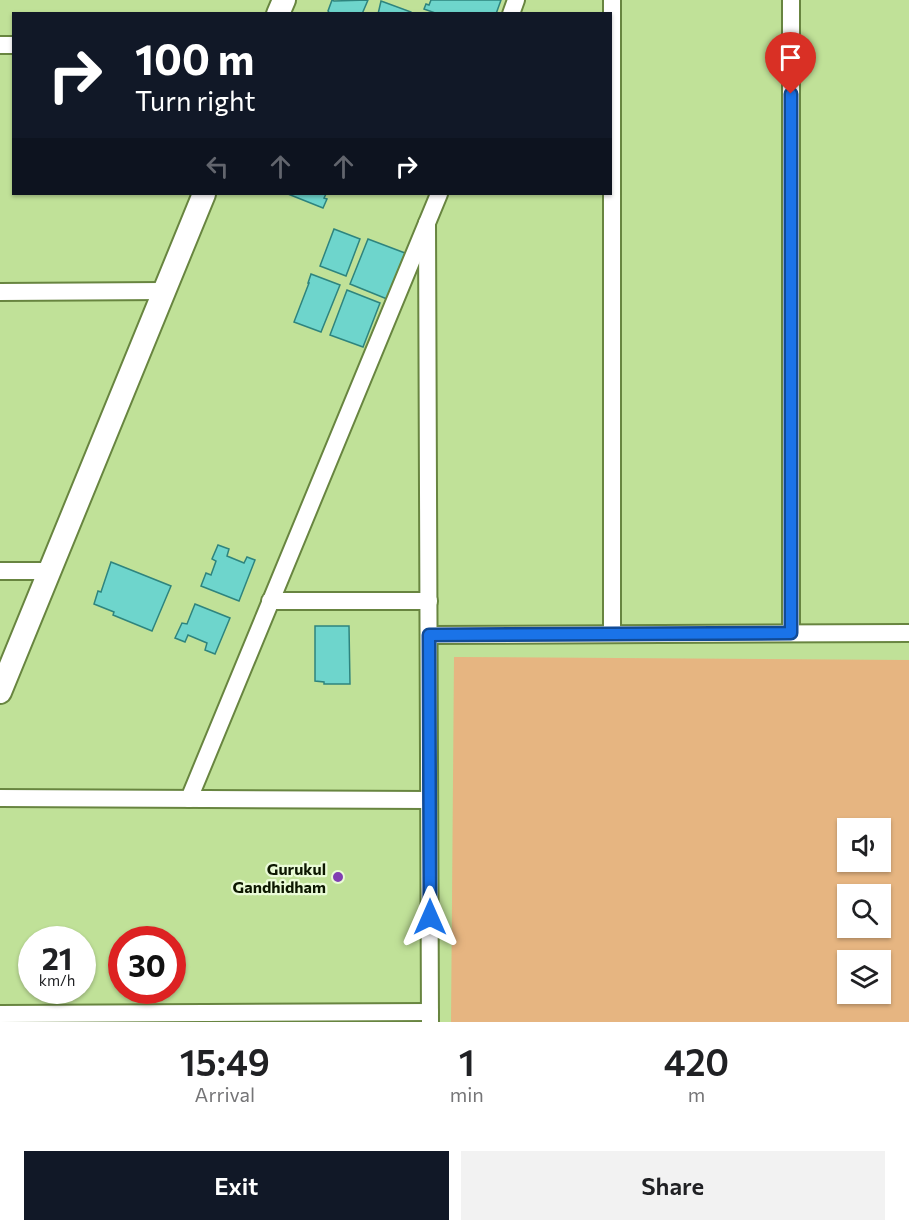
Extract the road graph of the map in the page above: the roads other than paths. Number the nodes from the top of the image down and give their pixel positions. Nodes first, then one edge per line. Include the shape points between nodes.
1 (612, 0) edge
2 (790, 0) edge
3 (204, 195) edge
4 (438, 195) edge
5 (427, 223) junction
6 (164, 291) junction
7 (0, 292) edge
8 (0, 571) edge
9 (50, 571) junction
10 (270, 601) junction
11 (429, 601) junction
12 (791, 633) junction
13 (909, 633) edge
14 (612, 634) junction
15 (429, 635) junction
16 (0, 692) edge
17 (0, 798) edge
18 (189, 799) junction
19 (429, 800) junction
20 (6, 1017) edge
21 (275, 1017) edge
22 (430, 1017) edge
23 (141, 1018) edge

1 - 14 street
2 - 12 street
3 - 6 street
4 - 5 street
5 - 10 street
5 - 11 street
6 - 7 street
6 - 9 street
8 - 9 street
9 - 16 street
10 - 11 street
10 - 18 street
11 - 15 street
12 - 13 street
12 - 14 street
14 - 15 street
15 - 19 street
17 - 18 street
18 - 19 street
19 - 22 street
20 - 23 street
21 - 22 street
21 - 23 street

